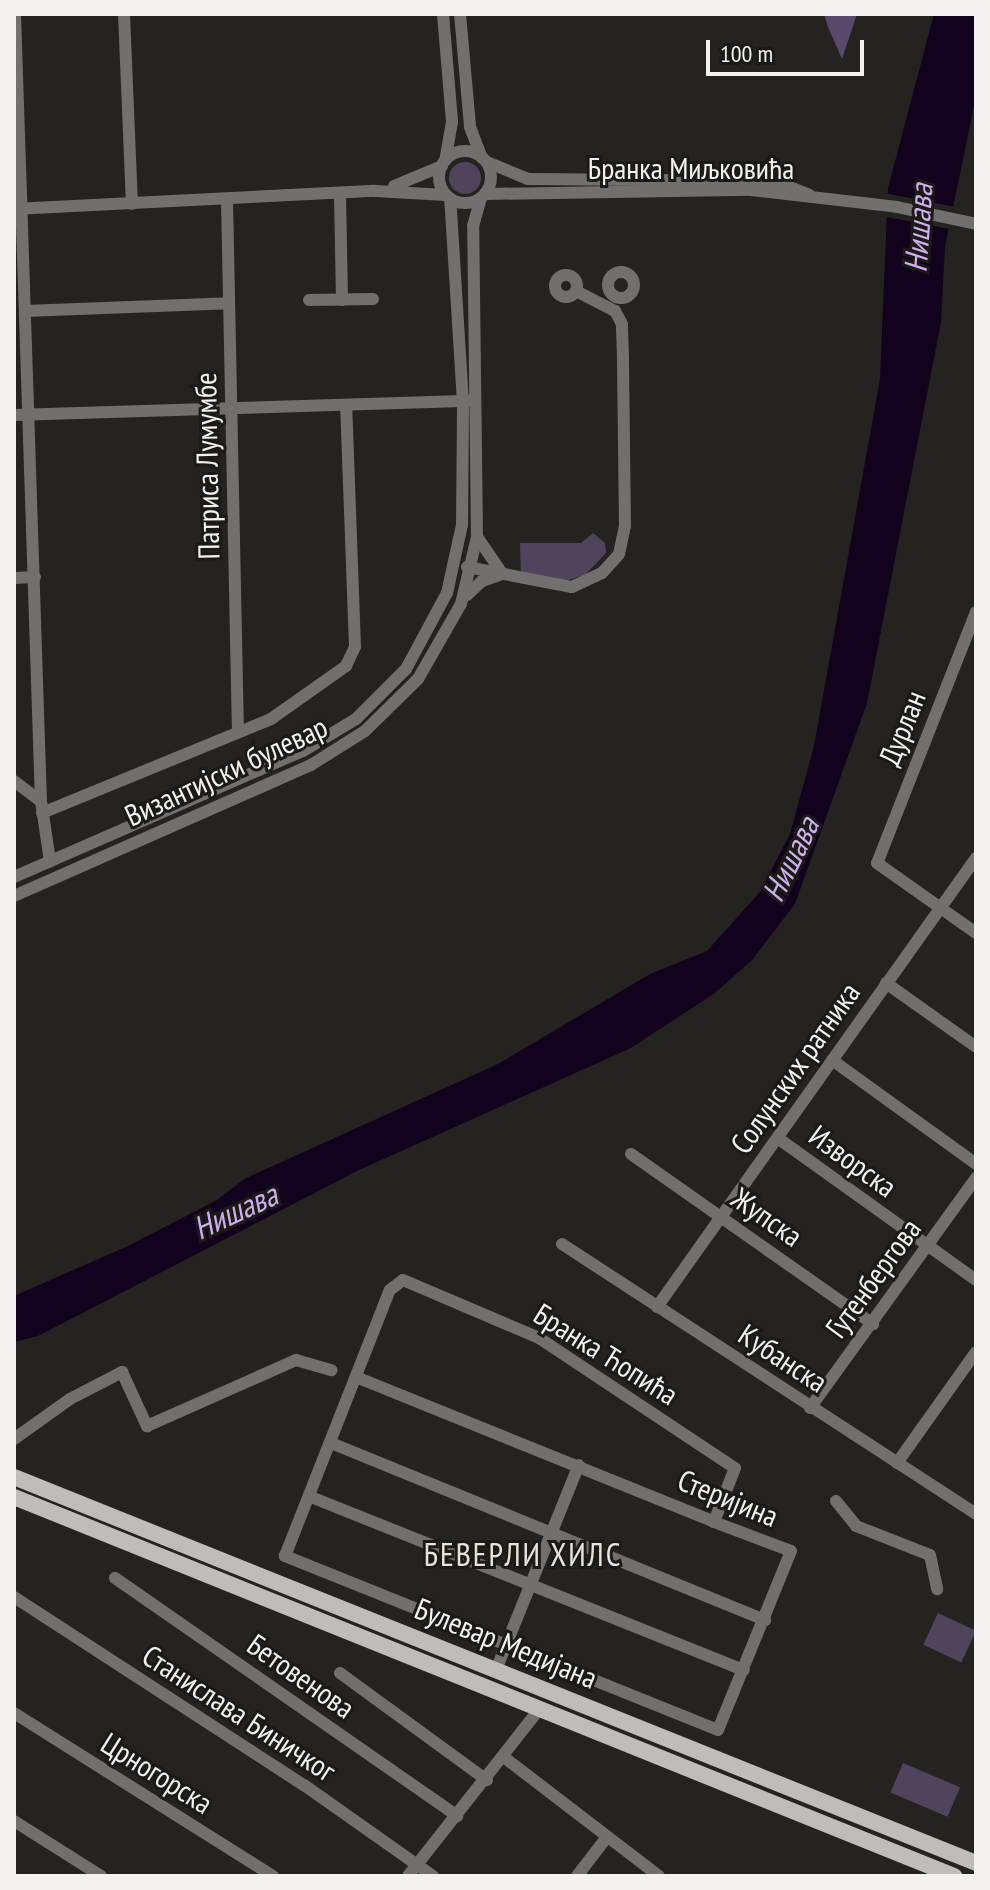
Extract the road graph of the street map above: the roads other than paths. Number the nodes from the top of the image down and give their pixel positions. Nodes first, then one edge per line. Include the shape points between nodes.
1 (15, 14) edge
2 (124, 14) edge
3 (443, 14) edge
4 (460, 14) edge
5 (15, 96) edge
6 (484, 160) junction
7 (444, 163) junction
8 (375, 191) junction
9 (340, 195) junction
10 (809, 195) junction
11 (483, 196) junction
12 (448, 197) junction
13 (227, 200) junction
14 (132, 204) junction
15 (16, 209) edge
16 (976, 224) edge
17 (576, 291) dead end
18 (620, 298) dead end
19 (373, 299) dead end
20 (309, 300) dead end
21 (342, 300) junction
22 (229, 303) junction
23 (25, 311) junction
24 (615, 311) junction
25 (478, 400) junction
26 (463, 402) junction
27 (346, 406) junction
28 (232, 411) junction
29 (29, 414) junction
30 (14, 415) edge
31 (477, 537) junction
32 (457, 565) junction
33 (473, 568) junction
34 (503, 573) junction
35 (35, 577) junction
36 (14, 578) edge
37 (461, 604) junction
38 (976, 612) edge
39 (238, 732) junction
40 (14, 781) edge
41 (41, 807) junction
42 (976, 858) edge
43 (50, 861) junction
44 (14, 877) edge
45 (14, 896) edge
46 (940, 908) junction
47 (976, 933) edge
48 (886, 983) junction
49 (976, 1047) edge
50 (832, 1060) junction
51 (779, 1139) junction
52 (631, 1154) dead end
53 (976, 1164) edge
54 (976, 1178) edge
55 (722, 1217) junction
56 (562, 1244) dead end
57 (927, 1248) junction
58 (976, 1280) edge
59 (657, 1307) junction
60 (873, 1324) junction
61 (976, 1352) edge
62 (332, 1370) dead end
63 (356, 1377) junction
64 (810, 1408) junction
65 (14, 1439) edge
66 (331, 1443) junction
67 (897, 1463) junction
68 (579, 1465) junction
69 (14, 1477) edge
70 (14, 1497) edge
71 (311, 1497) junction
72 (836, 1501) dead end
73 (976, 1514) edge
74 (714, 1522) junction
75 (551, 1533) junction
76 (285, 1556) joint
77 (115, 1578) dead end
78 (530, 1586) junction
79 (937, 1589) dead end
80 (14, 1597) edge
81 (765, 1620) junction
82 (506, 1645) junction
83 (496, 1670) junction
84 (744, 1670) junction
85 (340, 1673) dead end
86 (540, 1708) junction
87 (14, 1713) edge
88 (718, 1730) joint
89 (505, 1758) junction
90 (487, 1780) junction
91 (458, 1816) junction
92 (14, 1821) edge
93 (607, 1837) junction
94 (976, 1863) edge
95 (418, 1864) junction
96 (650, 1873) edge
97 (101, 1876) edge
98 (273, 1876) edge
99 (408, 1876) edge
100 (433, 1876) edge
101 (577, 1876) edge
102 (954, 1876) edge

1 - 5 street
2 - 14 street
3 - 7 street via 452,122
4 - 6 street via 470,127
5 - 15 street
6 - 7 street via 463,151
6 - 10 street, Бранка Миљковића via 528,179 761,180 785,182
6 - 11 street via 491,179
7 - 8 street via 417,180
7 - 12 street via 439,181
8 - 9 street
8 - 12 street
9 - 13 street
9 - 21 street
10 - 11 street, Бранка Миљковића via 784,197 751,190
10 - 16 street
11 - 12 street via 462,203
11 - 25 street, Византијски булевар via 473,226
12 - 26 street, Византијски булевар
13 - 14 street
13 - 22 street, Патриса Лумумбе
14 - 15 street
15 - 23 street
17 - 24 street
18 - 24 street
19 - 21 street
20 - 21 street
22 - 23 street
22 - 28 street, Патриса Лумумбе
23 - 29 street
24 - 34 street via 622,324 623,357 625,526 619,554 602,573 572,587
25 - 26 street
25 - 31 street, Византијски булевар
26 - 27 street
26 - 32 street, Византијски булевар via 464,509
27 - 28 street
27 - 39 street via 345,492 351,512 355,647 346,666 312,694
28 - 29 street
28 - 39 street, Патриса Лумумбе
29 - 30 street
29 - 35 street
31 - 33 street, Византијски булевар
31 - 34 street via 492,565
32 - 33 street
32 - 43 street, Византијски булевар via 428,635 406,669 356,719 297,754
33 - 34 street
33 - 37 street, Византијски булевар
34 - 37 street via 482,581
35 - 36 street
35 - 41 street
37 - 45 street, Византијски булевар via 418,679 365,731
38 - 46 street, Дурлан via 877,863
39 - 41 street
40 - 41 street
41 - 43 street
42 - 46 street, Солунских ратника
43 - 44 street, Византијски булевар
46 - 47 street
46 - 48 street, Солунских ратника
48 - 49 street
48 - 50 street, Солунских ратника
50 - 51 street, Солунских ратника
50 - 53 street
51 - 55 street, Солунских ратника
51 - 57 street, Изворска
52 - 55 street, Жупска
54 - 57 street, Гутенбергова
55 - 59 street, Солунских ратника
55 - 60 street, Жупска
56 - 59 street, Кубанска
57 - 58 street, Изворска
57 - 60 street, Гутенбергова
59 - 64 street, Кубанска
60 - 64 street, Гутенбергова
61 - 67 street
62 - 65 street via 296,1360 147,1426 122,1372 70,1399
63 - 66 street, Бранка Ћопића
63 - 68 street, Стеријина
63 - 74 street, Бранка Ћопића via 390,1290 408,1281 539,1338 735,1468
64 - 67 street, Кубанска
66 - 71 street, Бранка Ћопића
66 - 75 street
67 - 73 street, Кубанска
68 - 74 street, Стеријина
68 - 75 street
69 - 83 main road, Булевар Медијана
70 - 86 main road, Булевар Медијана
71 - 76 street, Бранка Ћопића
71 - 78 street, Булевар Медијана
72 - 79 street via 856,1526 930,1555
74 - 81 street, Стеријина via 791,1551
75 - 78 street
75 - 81 street
76 - 82 street, Булевар Медијана
77 - 91 street, Бетовенова
78 - 82 street
78 - 84 street, Булевар Медијана
80 - 95 street, Станислава Биничког
81 - 84 street, Стеријина
82 - 83 street
82 - 88 street, Булевар Медијана
83 - 94 main road, Булевар Медијана
84 - 88 street, Стеријина
85 - 90 street
86 - 89 street
86 - 102 main road, Булевар Медијана
87 - 98 street, Црногорска
89 - 90 street
89 - 93 street
90 - 91 street
91 - 95 street
92 - 97 street
93 - 96 street
93 - 101 street
95 - 99 street
95 - 100 street, Станислава Биничког

